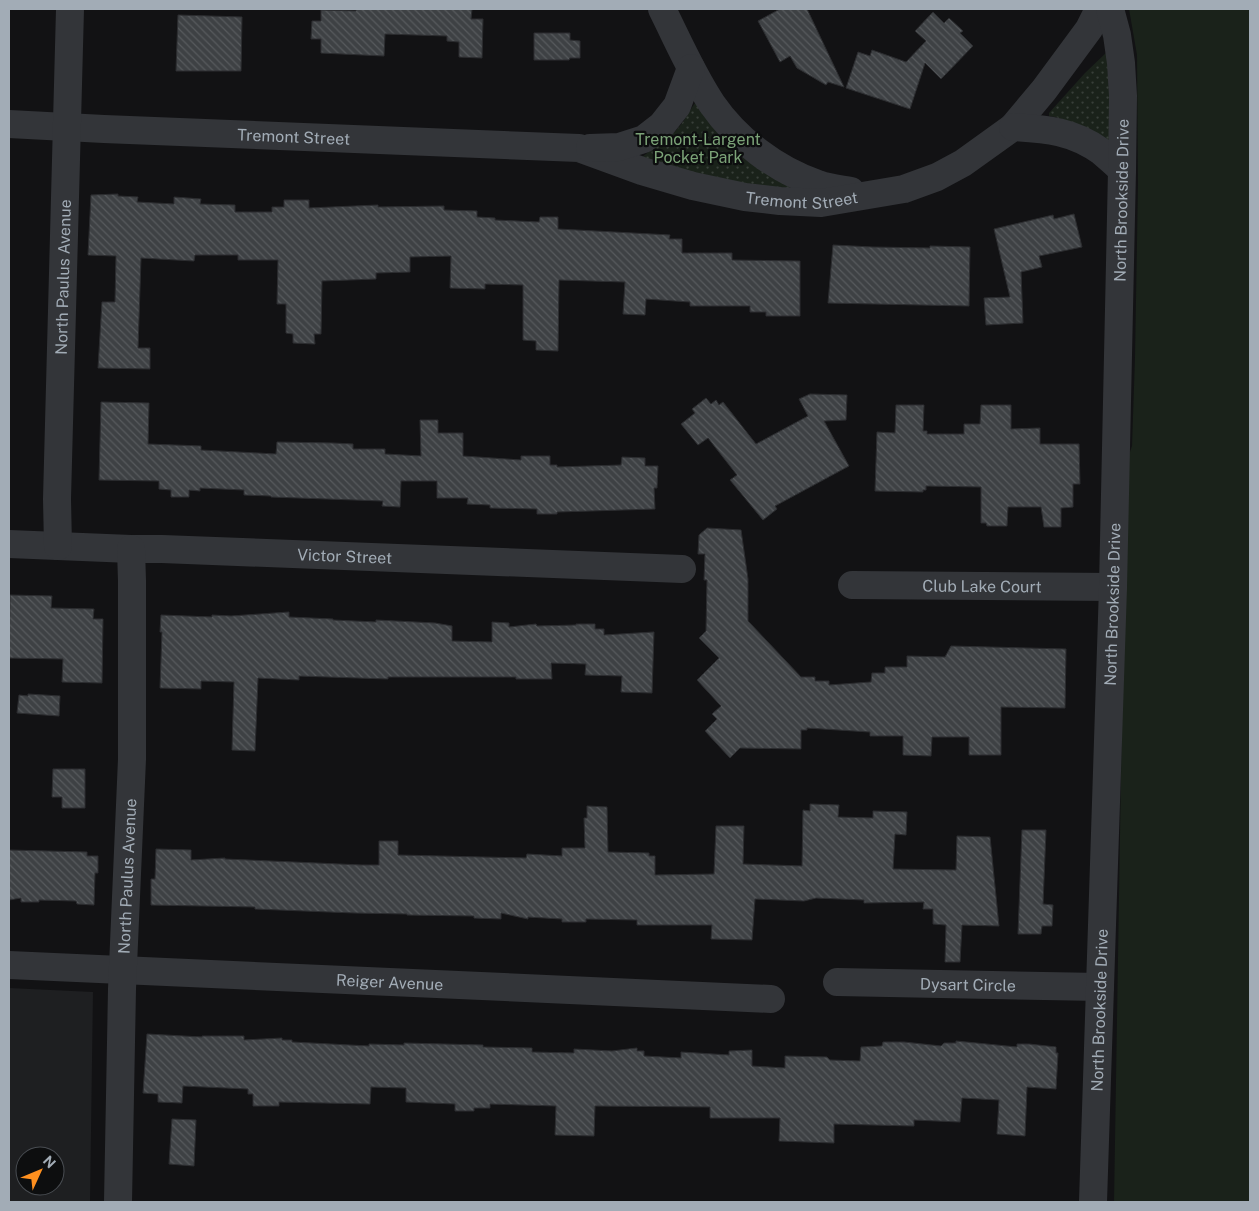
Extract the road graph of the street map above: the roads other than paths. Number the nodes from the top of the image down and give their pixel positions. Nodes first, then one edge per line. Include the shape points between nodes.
1 (70, 9) edge
2 (662, 9) edge
3 (1099, 9) edge
4 (1110, 9) edge
5 (691, 68) junction
6 (9, 124) edge
7 (68, 126) junction
8 (1013, 127) junction
9 (580, 148) junction
10 (1122, 170) junction
11 (870, 194) junction
12 (9, 544) edge
13 (58, 546) junction
14 (131, 549) junction
15 (682, 569) dead end
16 (852, 585) dead end
17 (1113, 586) junction
18 (9, 965) edge
19 (123, 970) junction
20 (837, 982) dead end
21 (1100, 987) junction
22 (771, 1000) dead end
23 (118, 1202) edge
24 (1093, 1202) edge

1 - 7 street, North Paulus Avenue
2 - 5 street
3 - 8 street, Tremont Street via 1044,90
4 - 10 street, North Brookside Drive via 1121,63
5 - 9 street, Tremont Street via 677,106 662,125 644,139 619,148
5 - 11 street via 733,130 765,157 792,174 820,185
6 - 7 street, Tremont Street
7 - 9 street, Tremont Street
7 - 13 street, North Paulus Avenue
8 - 10 street via 1069,134 1102,152
8 - 11 street, Tremont Street via 963,163 937,177 904,189
9 - 11 street, Tremont Street via 693,186 745,197 821,203
10 - 17 street, North Brookside Drive
12 - 13 street, Victor Street
13 - 14 street, Victor Street
14 - 15 street, Victor Street
14 - 19 street, North Paulus Avenue via 132,758
16 - 17 street, Club Lake Court
17 - 21 street, North Brookside Drive
18 - 19 street, Reiger Avenue
19 - 22 street, Reiger Avenue
19 - 23 street, North Paulus Avenue
20 - 21 street, Dysart Circle
21 - 24 street, North Brookside Drive

